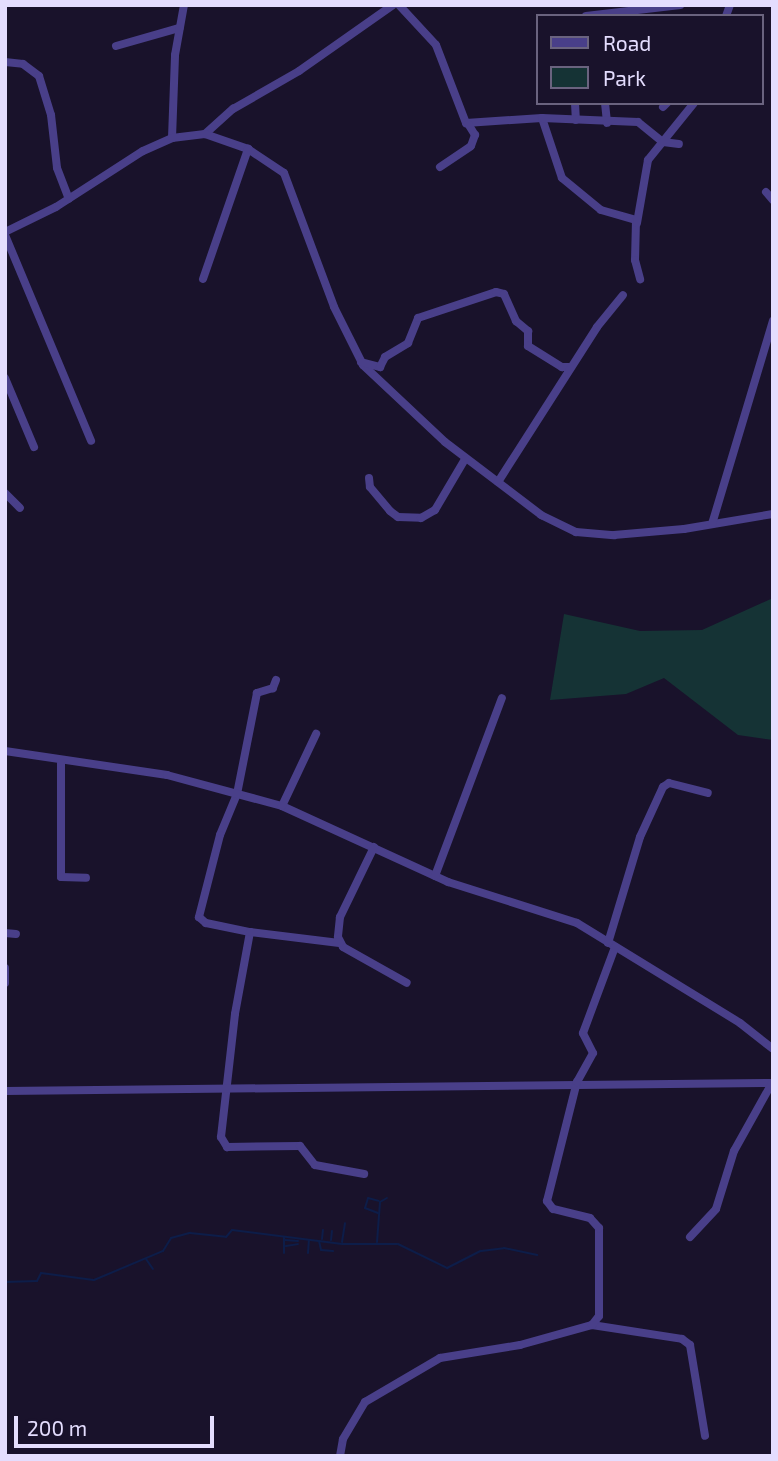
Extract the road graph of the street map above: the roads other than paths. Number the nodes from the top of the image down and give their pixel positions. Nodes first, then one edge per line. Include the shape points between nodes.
1 (184, 5) edge
2 (399, 5) edge
3 (680, 5) edge
4 (389, 6) edge
5 (610, 14) edge
6 (179, 28) junction
7 (116, 46) dead end
8 (5, 62) edge
9 (575, 105) edge
10 (605, 105) edge
11 (691, 105) edge
12 (541, 118) junction
13 (576, 120) junction
14 (607, 122) junction
15 (468, 124) junction
16 (205, 134) junction
17 (172, 138) junction
18 (663, 142) junction
19 (679, 144) dead end
20 (248, 149) junction
21 (440, 167) dead end
22 (766, 192) dead end
23 (69, 199) junction
24 (773, 200) edge
25 (637, 223) junction
26 (5, 233) edge
27 (203, 279) dead end
28 (640, 279) dead end
29 (623, 295) dead end
30 (773, 321) edge
31 (361, 362) junction
32 (380, 367) junction
33 (570, 367) junction
34 (373, 375) junction
35 (5, 378) edge
36 (91, 441) dead end
37 (34, 447) dead end
38 (465, 459) junction
39 (369, 478) dead end
40 (498, 482) junction
41 (5, 493) edge
42 (20, 508) dead end
43 (773, 514) edge
44 (712, 524) junction
45 (276, 680) dead end
46 (502, 698) dead end
47 (316, 734) dead end
48 (5, 751) edge
49 (61, 763) junction
50 (708, 793) dead end
51 (237, 794) junction
52 (282, 806) junction
53 (374, 847) junction
54 (435, 876) junction
55 (86, 878) dead end
56 (250, 932) junction
57 (5, 933) edge
58 (16, 934) dead end
59 (340, 943) junction
60 (612, 945) junction
61 (5, 968) edge
62 (5, 983) edge
63 (407, 983) dead end
64 (773, 1035) edge
65 (770, 1046) edge
66 (577, 1082) junction
67 (772, 1083) edge
68 (227, 1088) junction
69 (5, 1091) edge
70 (364, 1174) dead end
71 (690, 1237) dead end
72 (592, 1325) junction
73 (705, 1436) dead end
74 (340, 1456) edge

1 - 6 street
2 - 15 street via 436,46
3 - 5 street
4 - 16 street via 299,71 233,110
6 - 7 street
6 - 17 street
8 - 23 street via 23,64 38,76 51,115 57,168
9 - 13 street
10 - 14 street
11 - 18 street
12 - 13 street
12 - 15 street
12 - 25 street via 562,178 601,210
13 - 14 street
14 - 18 street via 638,122
15 - 21 street via 475,135 471,146
16 - 17 street
16 - 20 street
17 - 23 street via 143,151
18 - 19 street
18 - 25 street via 648,160
20 - 27 street
20 - 31 street via 276,163 289,182 321,275
22 - 24 street
23 - 26 street
25 - 28 street via 635,260
26 - 36 street
29 - 33 street
30 - 44 street
31 - 32 street
31 - 34 street
32 - 33 street via 385,357 408,343 418,318 496,292 504,294 516,321 528,331 528,346 562,367
32 - 34 street
33 - 40 street
34 - 38 street
35 - 37 street
38 - 39 street via 435,510 421,518 398,517 390,511 370,487
38 - 40 street
40 - 44 street via 541,515 576,533 629,535
41 - 42 street
43 - 44 street
45 - 51 street via 273,688 257,692
46 - 54 street
47 - 52 street
48 - 49 street
49 - 51 street via 158,773
49 - 55 street via 61,877
50 - 60 street via 669,783 663,787 640,837
51 - 52 street
51 - 56 street via 220,835 199,917 206,923
52 - 53 street
53 - 54 street
53 - 59 street via 340,917
54 - 60 street via 476,893 562,916
56 - 59 street
56 - 68 street
57 - 58 street
59 - 63 street
60 - 65 street
60 - 66 street via 583,1034 593,1054
61 - 62 street
64 - 65 street
66 - 67 street
66 - 68 street
66 - 72 street via 547,1201 553,1209 590,1219 599,1228 599,1316
67 - 71 street via 734,1151 716,1209
68 - 69 street
68 - 70 street via 221,1137 227,1147 300,1146 314,1165
72 - 73 street via 682,1339 690,1345
72 - 74 street via 520,1345 440,1358 365,1402 343,1439

